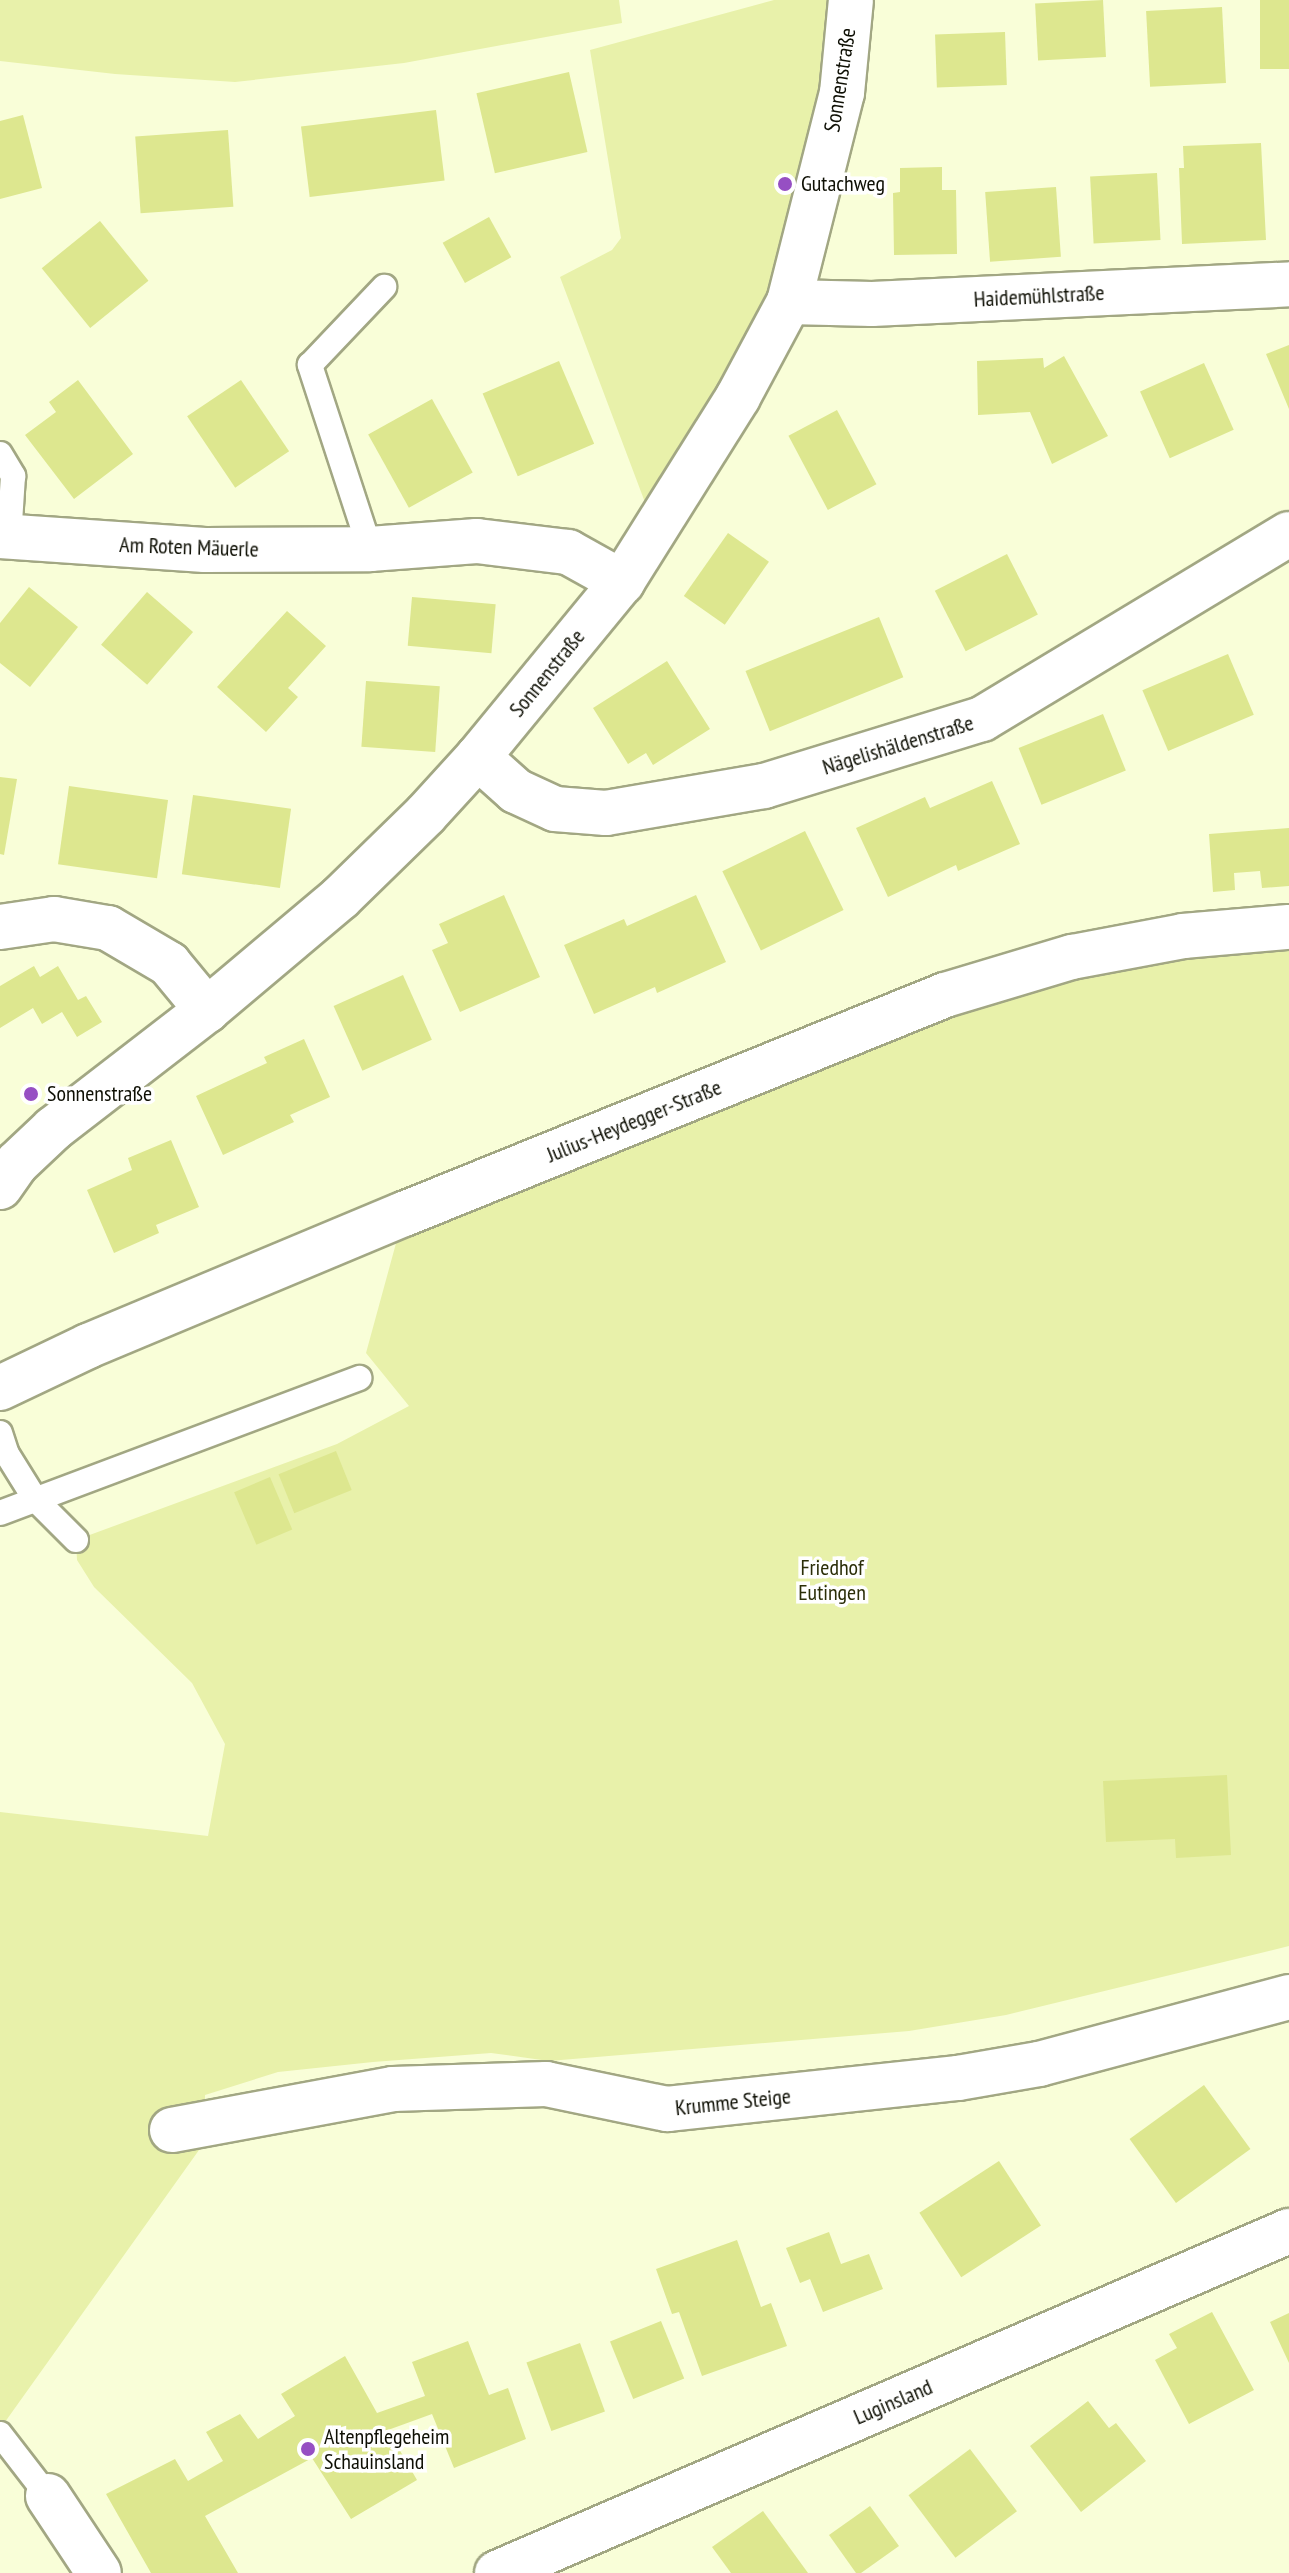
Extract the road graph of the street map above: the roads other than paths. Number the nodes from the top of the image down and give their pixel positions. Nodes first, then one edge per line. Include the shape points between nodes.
1 (851, 0) edge
2 (1289, 284) edge
3 (384, 287) dead end
4 (789, 302) junction
5 (0, 454) edge
6 (1289, 534) edge
7 (5, 537) edge
8 (370, 549) junction
9 (622, 582) junction
10 (478, 757) junction
11 (0, 927) edge
12 (1289, 927) edge
13 (207, 1010) junction
14 (0, 1187) edge
15 (359, 1378) dead end
16 (0, 1388) edge
17 (0, 1433) edge
18 (35, 1499) junction
19 (0, 1513) edge
20 (76, 1540) dead end
21 (1289, 1997) edge
22 (172, 2130) dead end
23 (1289, 2231) edge
24 (0, 2434) edge
25 (48, 2496) joint
26 (99, 2573) edge
27 (497, 2573) edge

1 - 4 street, Sonnenstraße via 842,93
2 - 4 street, Haidemühlstraße via 872,304
3 - 8 lane via 310,365
4 - 9 street, Sonnenstraße via 738,397
5 - 7 lane, Am Roten Mäuerle via 13,476
6 - 10 street, Nägelishäldenstraße via 982,719 764,786 606,813 555,809 516,791
7 - 8 street, Am Roten Mäuerle via 205,550
8 - 9 street, Am Roten Mäuerle via 477,541 568,552
9 - 10 street, Sonnenstraße
10 - 13 street, Sonnenstraße via 340,898
11 - 13 street via 54,919 108,928 169,964
12 - 16 street, Julius-Heydegger-Straße via 1183,936 1072,957 945,995 404,1214
13 - 14 street, Sonnenstraße via 53,1129
15 - 18 lane
17 - 18 lane
18 - 19 lane
18 - 20 lane
21 - 22 street, Krumme Steige via 1039,2064 943,2080 667,2109 546,2084 393,2089
23 - 27 street, Luginsland
24 - 25 lane
25 - 26 street

